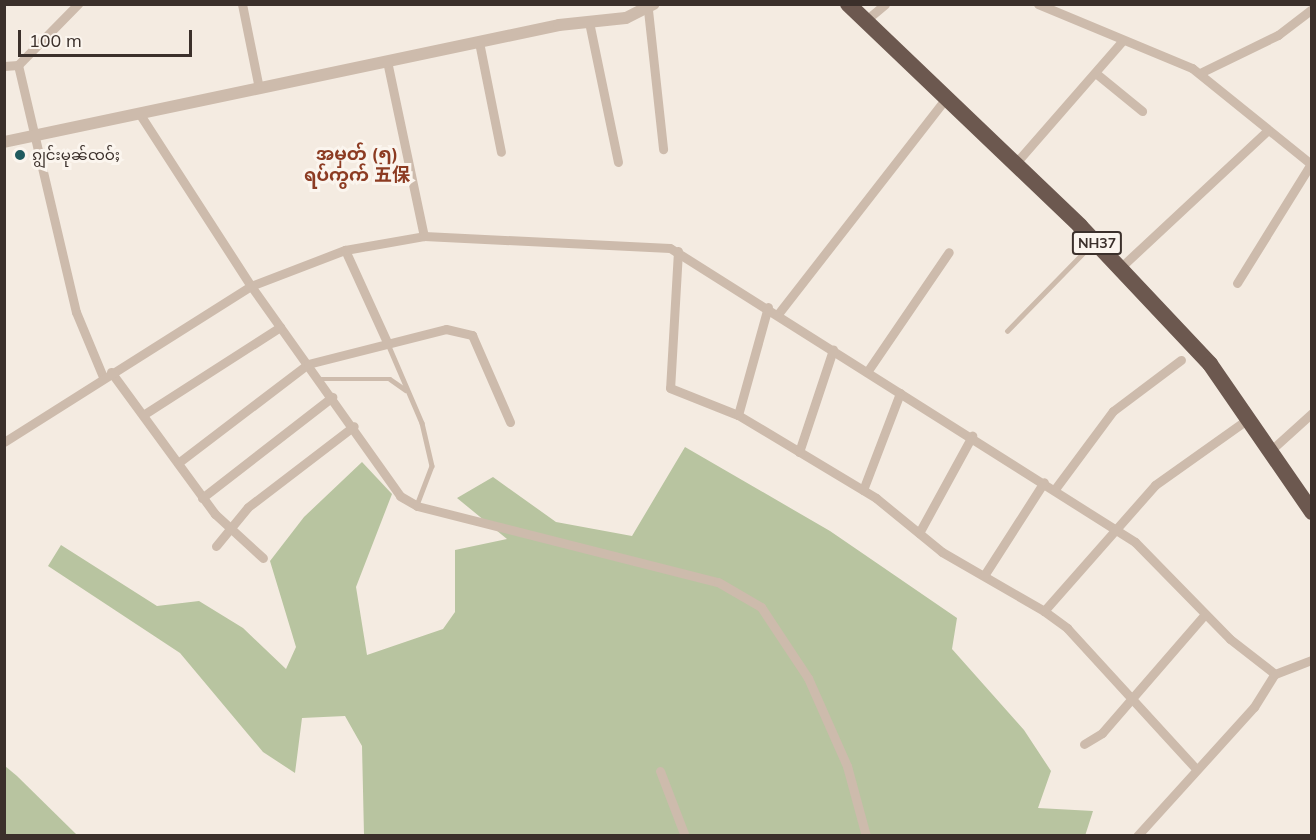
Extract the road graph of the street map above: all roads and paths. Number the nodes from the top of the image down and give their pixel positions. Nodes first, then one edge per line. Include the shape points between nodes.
1 (78, 4) edge
2 (242, 4) edge
3 (848, 4) edge
4 (885, 4) edge
5 (1038, 4) edge
6 (651, 7) edge
7 (1311, 9) edge
8 (866, 21) junction
9 (589, 22) junction
10 (1123, 40) junction
11 (479, 42) junction
12 (387, 61) junction
13 (18, 65) junction
14 (4, 66) edge
15 (1200, 74) junction
16 (1098, 75) junction
17 (259, 88) junction
18 (946, 98) junction
19 (1142, 111) dead end
20 (139, 113) junction
21 (1268, 130) junction
22 (35, 135) junction
23 (4, 142) edge
24 (663, 149) dead end
25 (501, 152) dead end
26 (618, 162) dead end
27 (1015, 164) junction
28 (1311, 164) edge
29 (424, 236) junction
30 (1095, 242) junction
31 (345, 250) junction
32 (678, 251) junction
33 (949, 252) dead end
34 (1120, 268) junction
35 (1237, 283) dead end
36 (251, 286) junction
37 (768, 307) junction
38 (778, 314) junction
39 (280, 327) junction
40 (1007, 331) dead end
41 (387, 342) junction
42 (834, 350) junction
43 (1181, 360) dead end
44 (308, 364) junction
45 (867, 372) junction
46 (107, 374) junction
47 (320, 380) junction
48 (406, 390) junction
49 (900, 393) junction
50 (332, 397) junction
51 (1311, 413) edge
52 (143, 415) junction
53 (738, 415) junction
54 (1248, 419) junction
55 (510, 422) dead end
56 (354, 426) junction
57 (972, 436) junction
58 (4, 442) edge
59 (1270, 451) junction
60 (799, 452) junction
61 (178, 463) junction
62 (1044, 482) junction
63 (1054, 489) junction
64 (863, 490) junction
65 (202, 498) junction
66 (417, 506) junction
67 (1311, 512) edge
68 (231, 529) junction
69 (1115, 529) junction
70 (919, 533) junction
71 (216, 546) dead end
72 (263, 558) dead end
73 (985, 574) junction
74 (1044, 611) junction
75 (1205, 614) junction
76 (1311, 660) edge
77 (1275, 674) junction
78 (1128, 699) junction
79 (1084, 744) dead end
80 (1196, 769) junction
81 (660, 771) dead end
82 (685, 836) edge
83 (866, 836) edge
84 (1137, 836) edge

1 - 13 street
2 - 17 street
3 - 8 highway, NH37
4 - 8 street
5 - 10 street
6 - 9 street
6 - 24 street
7 - 15 street via 1278,35
8 - 18 highway, NH37
9 - 11 street
9 - 26 street
10 - 15 street
10 - 16 street
11 - 12 street
11 - 25 street
12 - 17 street
12 - 29 street
13 - 14 street
13 - 22 street
15 - 21 street
16 - 19 street
16 - 27 street
17 - 20 street
18 - 27 highway, NH37
18 - 38 street
20 - 22 street
20 - 36 street
21 - 28 street
21 - 34 street
22 - 23 street
22 - 46 street via 76,312
27 - 30 highway, NH37
28 - 35 street
29 - 31 street
29 - 32 street
30 - 34 highway, NH37
30 - 40 lane
31 - 36 street
31 - 41 street
32 - 37 street
32 - 53 street via 670,388
33 - 45 street
34 - 54 highway, NH37 via 1210,364
36 - 39 street
36 - 46 street
37 - 38 street
37 - 53 street
38 - 42 street
39 - 44 street
39 - 52 street
41 - 44 street
41 - 48 lane
41 - 55 street via 446,329 472,335
42 - 45 street
42 - 60 street
43 - 63 street via 1100,425
44 - 47 street
44 - 61 street
45 - 49 street
46 - 52 street
46 - 58 street
47 - 48 lane via 390,379
47 - 50 street
48 - 66 lane via 432,466
49 - 57 street
49 - 64 street
50 - 56 street
50 - 65 street
51 - 59 street
52 - 61 street
53 - 60 street
54 - 59 highway, NH37
54 - 69 street via 1155,485
56 - 66 street via 400,496
56 - 68 street via 248,507
57 - 62 street
57 - 70 street
59 - 67 highway, NH37
60 - 64 street
61 - 65 street
62 - 63 street
62 - 73 street
63 - 69 street
64 - 70 street
65 - 68 street
66 - 83 street via 718,582 761,606 808,678 847,766
68 - 71 street
68 - 72 street
69 - 74 street
69 - 75 street via 1135,542
70 - 73 street
73 - 74 street
74 - 78 street via 1067,628
75 - 77 street
75 - 78 street
76 - 77 street
77 - 80 street via 1254,707
78 - 79 street via 1102,733
78 - 80 street
80 - 84 street via 1166,810
81 - 82 street

